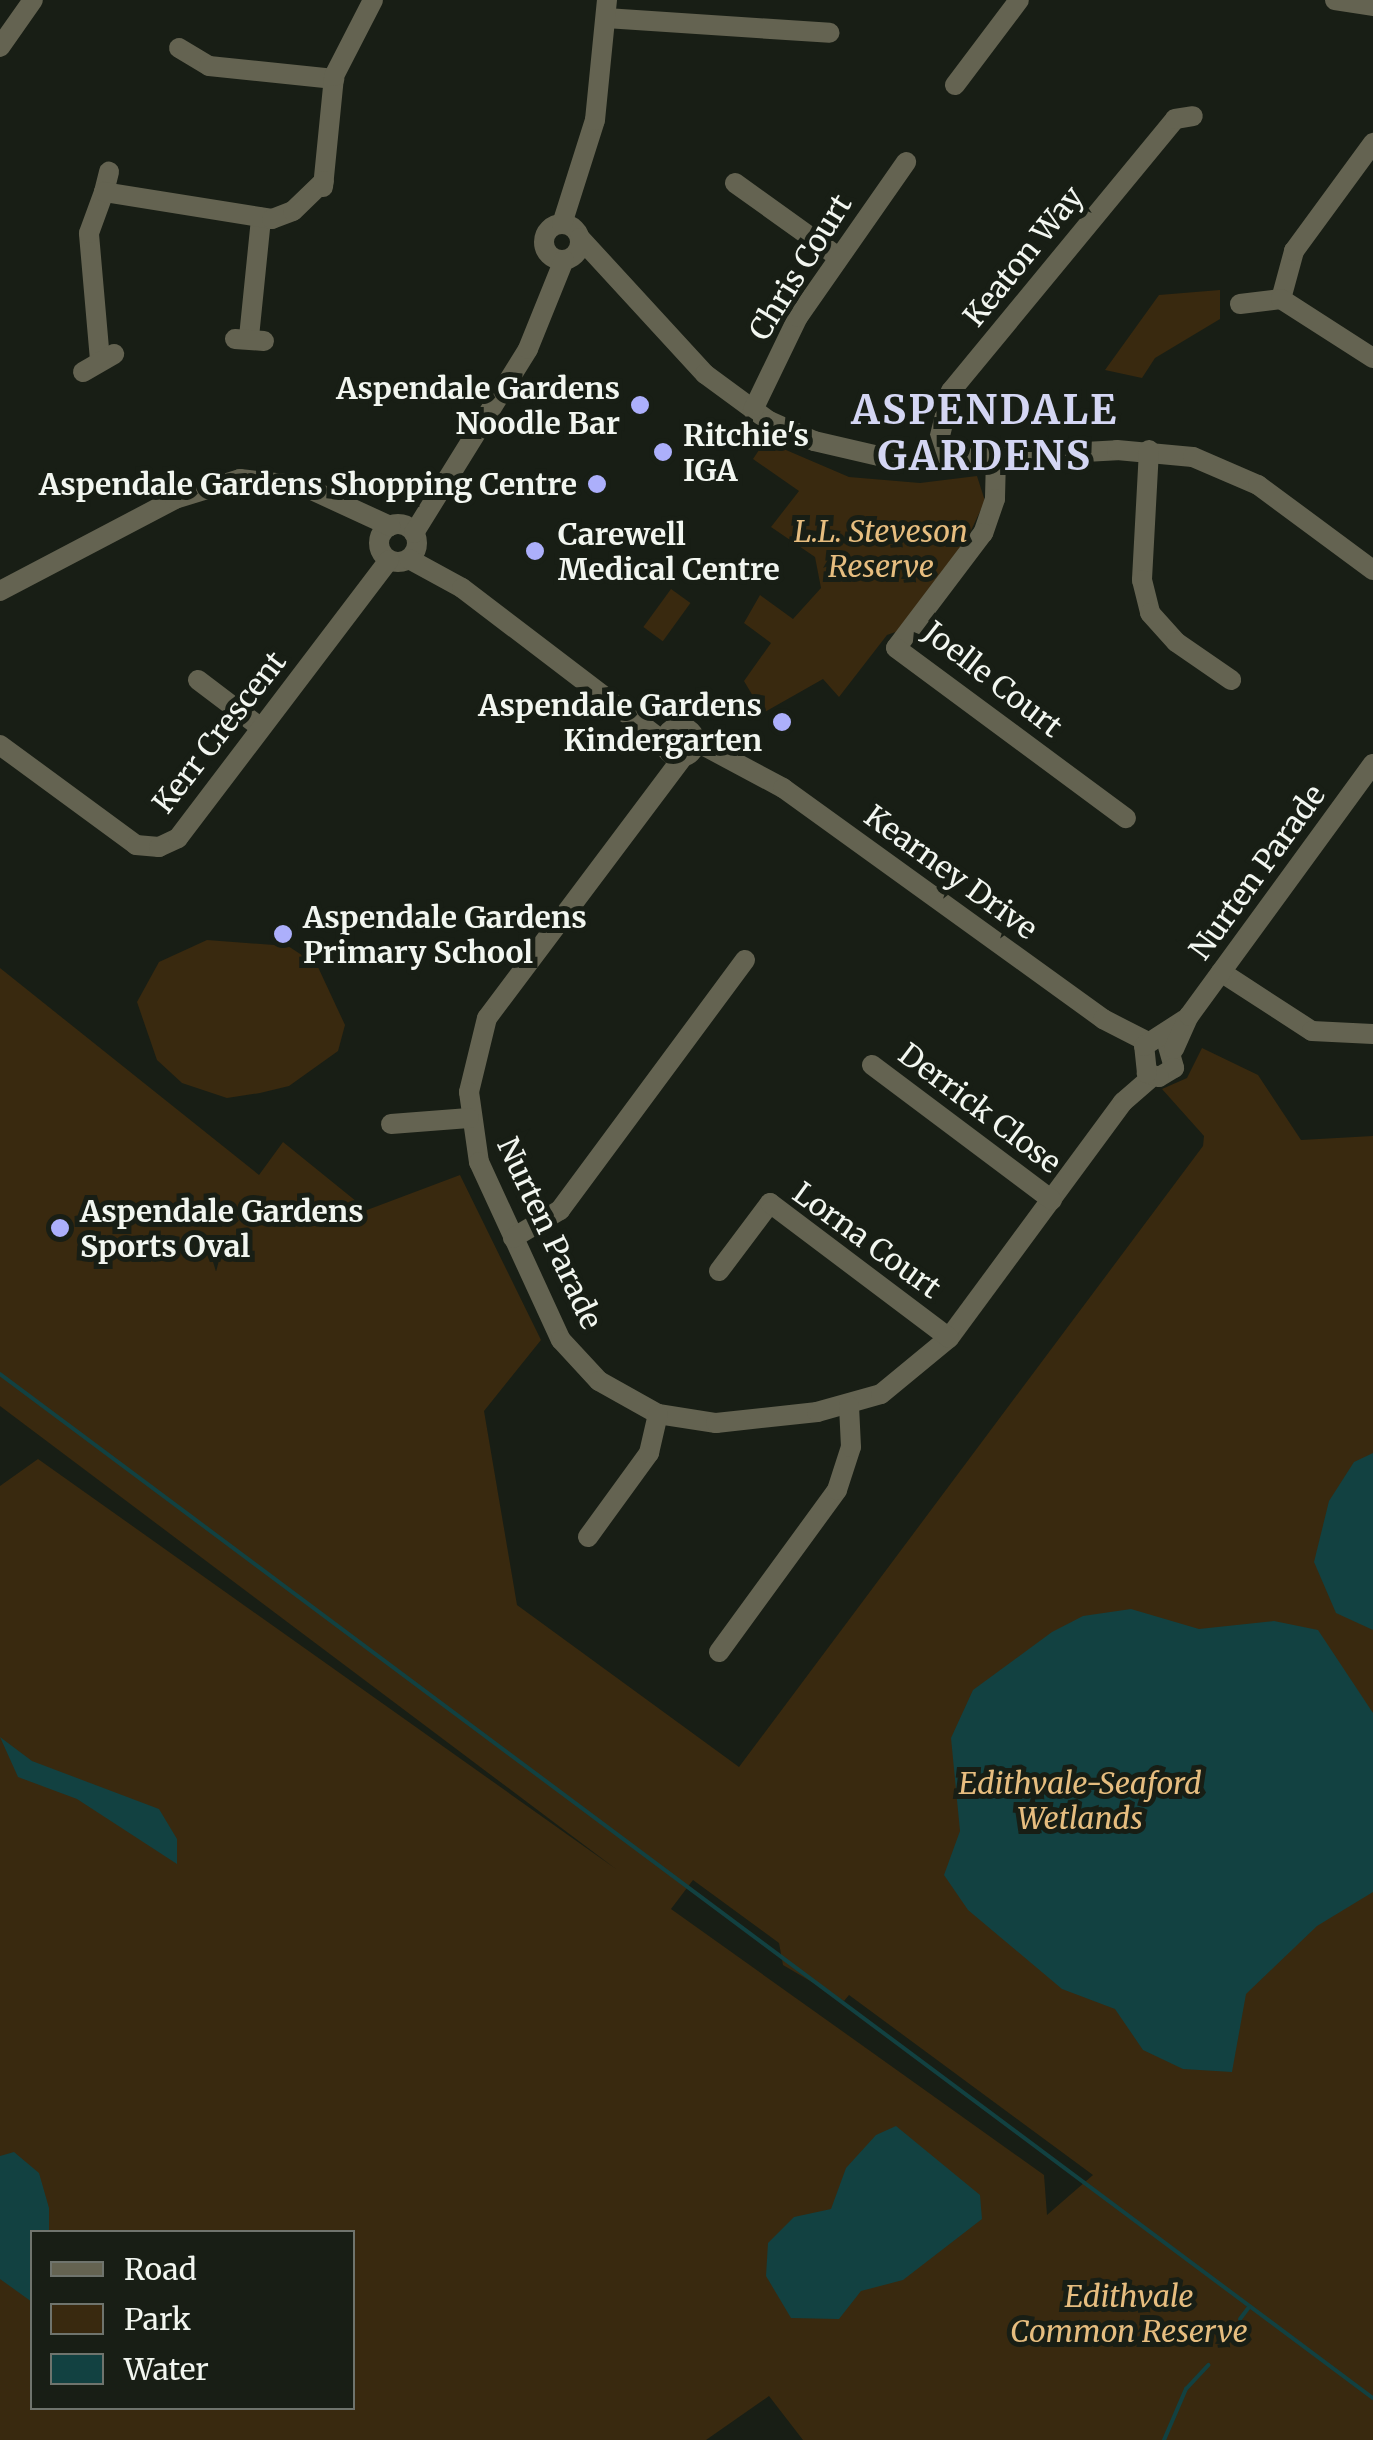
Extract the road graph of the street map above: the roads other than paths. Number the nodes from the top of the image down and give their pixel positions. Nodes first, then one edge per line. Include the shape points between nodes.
1 (33, 0) edge
2 (373, 0) edge
3 (1018, 0) edge
4 (1335, 0) edge
5 (1373, 6) edge
6 (607, 9) edge
7 (829, 33) dead end
8 (0, 48) edge
9 (179, 48) dead end
10 (334, 79) junction
11 (955, 85) dead end
12 (1193, 116) dead end
13 (1373, 143) edge
14 (906, 162) dead end
15 (736, 183) dead end
16 (262, 218) junction
17 (568, 243) junction
18 (837, 256) junction
19 (1282, 299) junction
20 (1240, 304) dead end
21 (250, 339) dead end
22 (1373, 358) edge
23 (99, 362) dead end
24 (753, 410) junction
25 (1148, 450) junction
26 (996, 458) junction
27 (934, 460) junction
28 (398, 542) junction
29 (1373, 570) edge
30 (0, 591) edge
31 (198, 680) dead end
32 (1231, 680) dead end
33 (260, 727) junction
34 (679, 746) junction
35 (2, 750) edge
36 (1373, 764) edge
37 (1126, 818) dead end
38 (745, 960) dead end
39 (1224, 968) junction
40 (1373, 1034) edge
41 (1152, 1055) junction
42 (872, 1065) dead end
43 (468, 1118) junction
44 (392, 1124) dead end
45 (1052, 1200) junction
46 (513, 1238) junction
47 (719, 1271) dead end
48 (949, 1338) junction
49 (849, 1406) junction
50 (658, 1414) junction
51 (588, 1537) dead end
52 (719, 1652) dead end

1 - 8 street
2 - 10 street
3 - 11 street
4 - 5 street
6 - 7 street
6 - 17 street via 594,120
9 - 10 street via 210,66
10 - 16 street via 324,184 290,213
12 - 27 street, Keaton Way via 1175,118 950,392
13 - 19 street via 1294,251
14 - 18 street, Chris Court
15 - 18 street
16 - 21 street
16 - 23 street via 107,182 89,233
17 - 24 street via 611,271 705,374
17 - 28 street, Kerr Crescent via 528,349 485,426
18 - 24 street, Chris Court
19 - 20 street
19 - 22 street
24 - 27 street via 845,453
25 - 26 street
25 - 29 street via 1236,473
25 - 32 street via 1142,580 1150,614 1176,642
26 - 27 street
26 - 37 street, Joelle Court via 996,499 983,533 896,648
28 - 30 street, Kearney Drive via 348,505 282,482 218,483
28 - 33 street, Kerr Crescent
28 - 34 street, Kearney Drive
31 - 33 street
33 - 35 street, Kerr Crescent via 178,838 158,847 136,845
34 - 41 street, Kearney Drive via 747,769
34 - 43 street, Nurten Parade via 659,784 487,1018
36 - 39 street, Nurten Parade
38 - 46 street via 560,1210
39 - 40 street via 1312,1031
39 - 41 street, Nurten Parade
41 - 45 street, Nurten Parade
42 - 45 street, Derrick Close
43 - 44 street
43 - 46 street, Nurten Parade
45 - 48 street, Nurten Parade
46 - 50 street, Nurten Parade via 562,1340 599,1382
47 - 48 street, Lorna Court via 770,1203
48 - 49 street, Nurten Parade via 909,1378
49 - 50 street, Nurten Parade via 716,1422
49 - 52 street via 852,1447 837,1490
50 - 51 street via 649,1453

